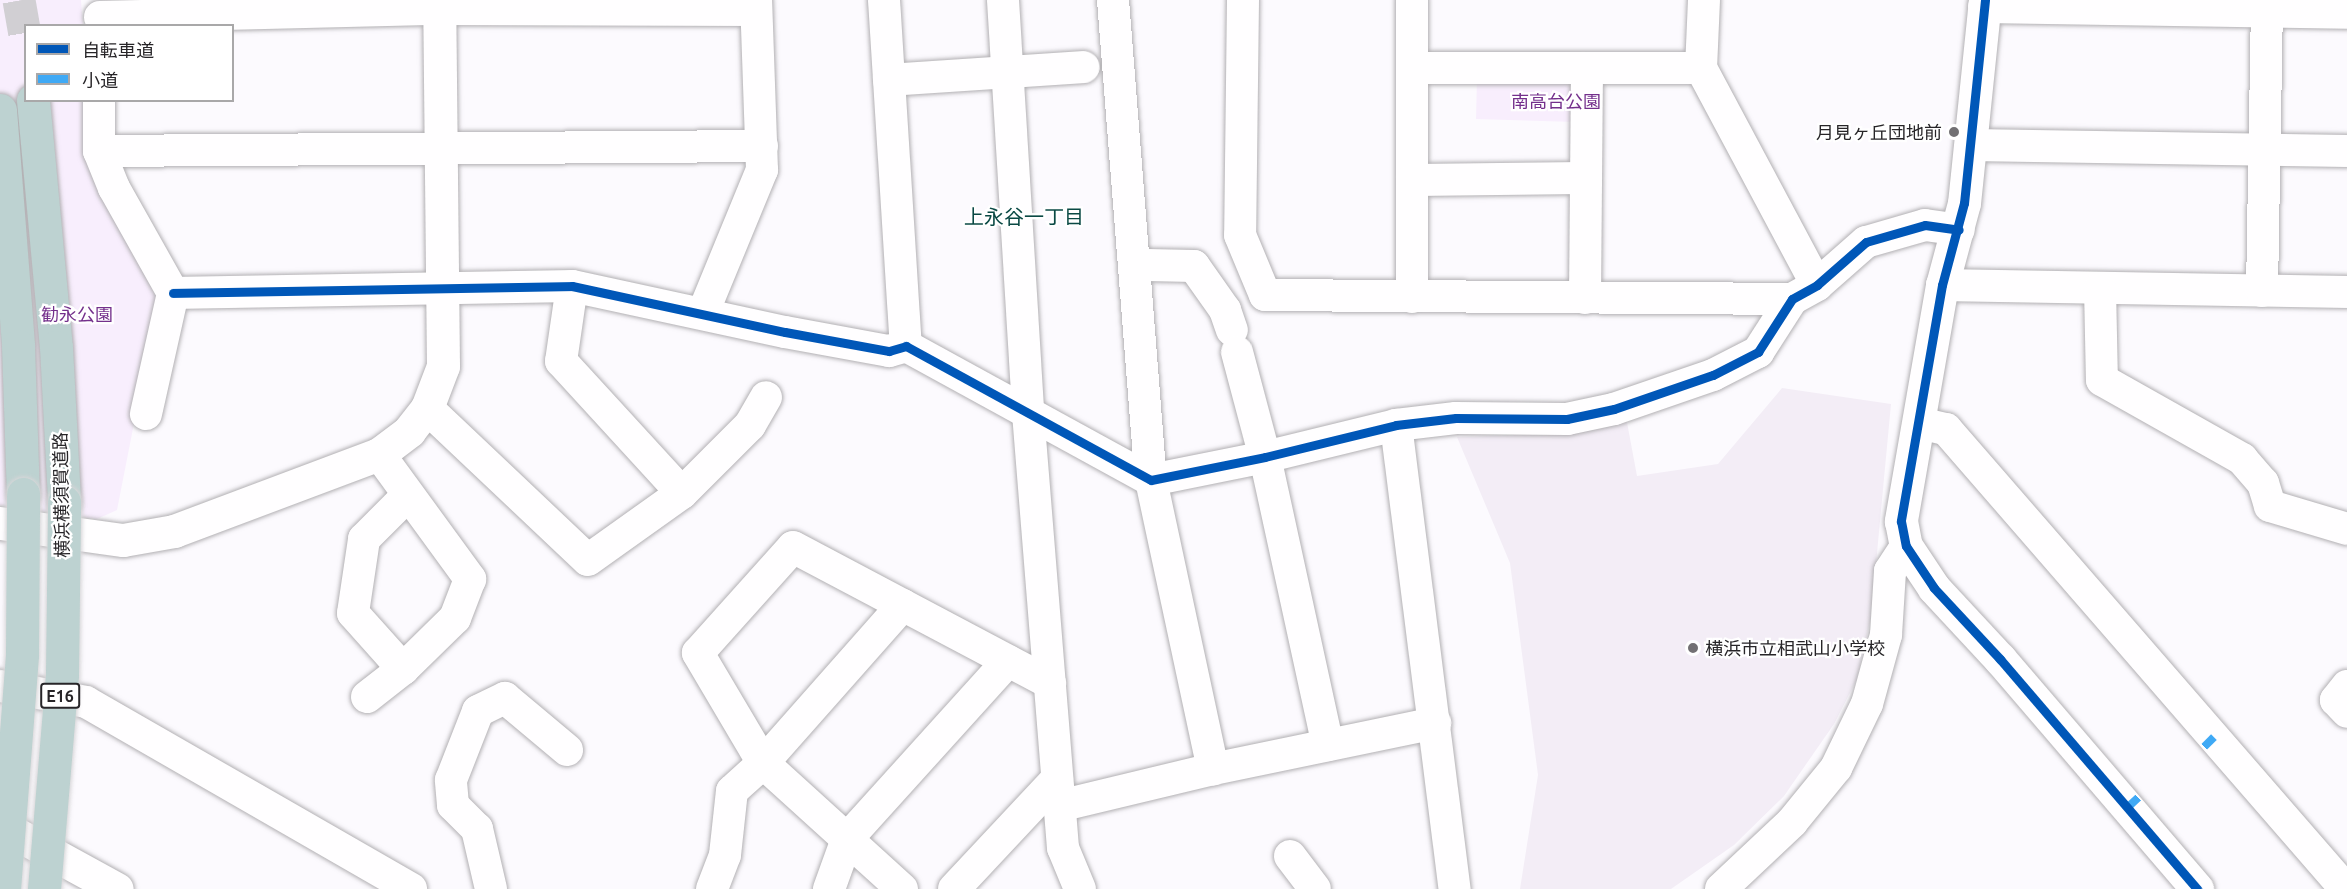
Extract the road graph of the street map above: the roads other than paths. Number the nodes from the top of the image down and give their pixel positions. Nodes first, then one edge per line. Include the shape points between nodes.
1 (884, 0) edge
2 (1003, 0) edge
3 (1113, 0) edge
4 (1243, 0) edge
5 (1412, 0) edge
6 (1704, 0) edge
7 (1984, 3) edge
8 (439, 4) edge
9 (755, 5) edge
10 (2267, 6) edge
11 (2347, 13) edge
12 (99, 14) edge
13 (1084, 67) dead end
14 (1412, 68) junction
15 (1587, 68) junction
16 (1701, 68) junction
17 (1008, 71) junction
18 (889, 80) junction
19 (33, 102) edge
20 (99, 102) edge
21 (0, 110) edge
22 (1971, 145) junction
23 (762, 146) junction
24 (442, 150) junction
25 (2264, 150) junction
26 (99, 151) junction
27 (2347, 151) edge
28 (1586, 178) junction
29 (1412, 180) junction
30 (1959, 230) junction
31 (1140, 265) junction
32 (1942, 285) junction
33 (442, 286) junction
34 (572, 286) junction
35 (2100, 288) junction
36 (2262, 291) junction
37 (173, 292) junction
38 (1805, 292) junction
39 (2347, 292) edge
40 (1412, 297) junction
41 (1585, 298) junction
42 (703, 313) junction
43 (906, 346) junction
44 (766, 397) dead end
45 (427, 408) junction
46 (1028, 413) junction
47 (146, 414) dead end
48 (1919, 423) junction
49 (1396, 425) junction
50 (379, 454) junction
51 (1266, 457) junction
52 (1150, 480) junction
53 (682, 493) junction
54 (408, 495) junction
55 (0, 523) edge
56 (2347, 529) edge
57 (1906, 546) junction
58 (903, 605) junction
59 (1008, 661) junction
60 (403, 669) junction
61 (1050, 683) junction
62 (0, 686) edge
63 (2347, 686) edge
64 (367, 697) dead end
65 (2347, 711) edge
66 (1435, 723) junction
67 (1328, 745) junction
68 (567, 750) dead end
69 (763, 763) junction
70 (1213, 769) junction
71 (1058, 792) junction
72 (0, 825) edge
73 (846, 839) junction
74 (1290, 856) dead end
75 (2343, 886) edge
76 (4, 889) edge
77 (44, 889) edge
78 (117, 889) edge
79 (411, 889) edge
80 (490, 889) edge
81 (712, 889) edge
82 (830, 889) edge
83 (902, 889) edge
84 (954, 889) edge
85 (1080, 889) edge
86 (1315, 889) edge
87 (1455, 889) edge
88 (1721, 889) edge
89 (2197, 889) edge

1 - 18 street
2 - 17 street
3 - 31 street
4 - 40 street via 1240,235 1265,295
5 - 14 street
6 - 16 street
7 - 10 street
7 - 22 street
8 - 9 street
8 - 12 street
8 - 24 street
9 - 23 street
10 - 11 street
10 - 25 street
13 - 17 street
14 - 15 street
14 - 29 street
15 - 16 street
15 - 28 street
16 - 38 street
17 - 18 street
17 - 46 street
18 - 43 street
19 - 77 highway, 横浜横須賀道路 / E16, bridge via 56,347 64,502 62,674
20 - 26 street
21 - 76 highway, E16, bridge via 18,346 23,494 22,654
22 - 25 street
22 - 30 street
23 - 24 street
23 - 42 street via 762,170
24 - 26 street
24 - 33 street
25 - 27 street
25 - 36 street
26 - 37 street via 114,188
28 - 29 street
28 - 41 street
29 - 40 street
30 - 32 street
30 - 38 street via 1925,225 1866,242
31 - 51 street via 1194,266 1225,310
31 - 52 street
32 - 35 street
32 - 48 street
33 - 34 street
33 - 37 street
33 - 45 street via 443,366
34 - 42 street
34 - 53 street via 561,361
35 - 36 street
35 - 56 street via 2102,380 2242,459 2263,483 2270,506
36 - 39 street
37 - 47 street
38 - 41 street
38 - 49 street via 1758,352 1713,375 1614,409 1567,419 1456,418
40 - 41 street
42 - 43 street via 783,338 889,351
43 - 46 street
44 - 53 street via 750,425
45 - 50 street via 409,431
45 - 53 street via 588,560
46 - 52 street
46 - 61 street
48 - 57 street via 1901,521
48 - 75 street via 1946,429 2209,742
49 - 51 street
49 - 66 street
50 - 54 street
50 - 55 street via 164,533 123,540
51 - 52 street
51 - 67 street
52 - 70 street
54 - 60 street via 364,539 353,613
54 - 60 street via 470,579 455,618
57 - 88 street via 1890,571 1886,636 1867,704 1836,768 1792,822
57 - 89 street via 1934,588 2133,803
58 - 59 street
58 - 69 street
58 - 69 street via 793,548 698,653
59 - 61 street
59 - 73 street
60 - 64 street
61 - 71 street
62 - 79 street via 86,702
63 - 65 street via 2336,700
66 - 67 street
66 - 87 street
67 - 70 street
68 - 80 street via 506,698 478,711 451,780 453,805 477,829
69 - 73 street
69 - 81 street via 732,791 725,855
70 - 71 street
71 - 84 street
71 - 85 street via 1063,848
72 - 78 street
73 - 82 street
73 - 83 street
74 - 86 street

